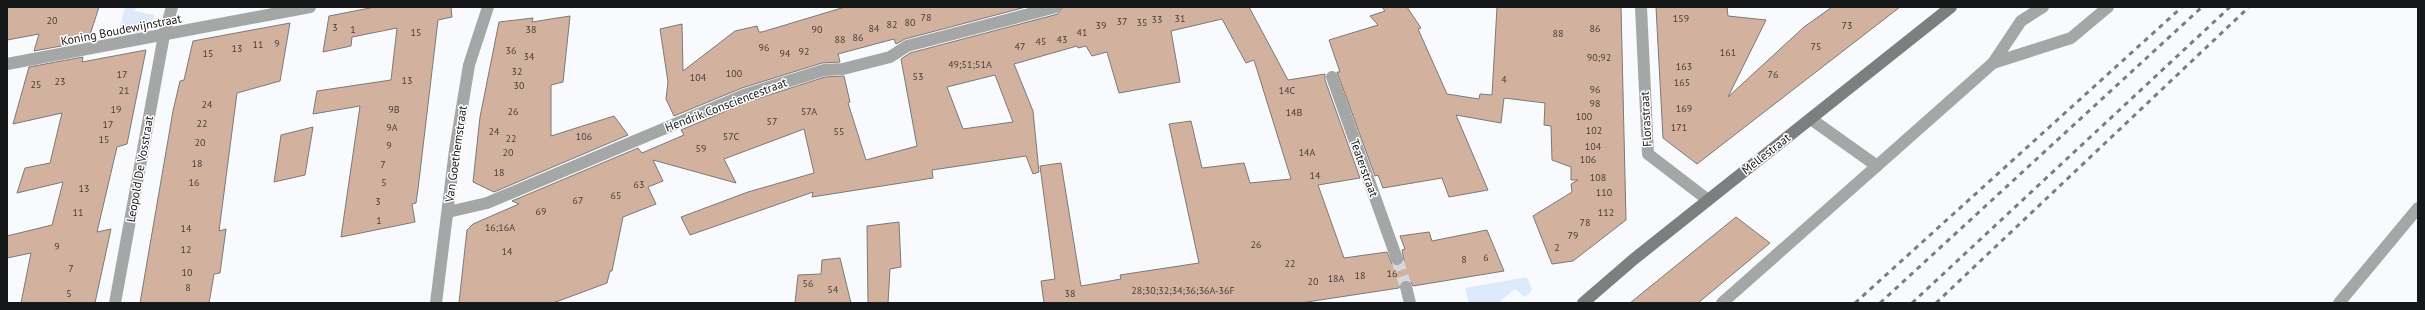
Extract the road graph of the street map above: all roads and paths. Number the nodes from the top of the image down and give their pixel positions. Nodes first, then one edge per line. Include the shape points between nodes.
1 (172, 7) edge
2 (310, 7) edge
3 (488, 7) edge
4 (1056, 7) edge
5 (1641, 7) edge
6 (1952, 7) edge
7 (2043, 7) edge
8 (2108, 7) edge
9 (1043, 9) edge
10 (164, 35) junction
11 (1993, 63) junction
12 (7, 64) edge
13 (1332, 77) dead end
14 (1811, 119) junction
15 (1877, 166) junction
16 (1708, 200) junction
17 (2418, 208) edge
18 (448, 212) junction
19 (1397, 259) tunnel mouth
20 (1406, 287) tunnel mouth
21 (115, 303) edge
22 (436, 303) edge
23 (1410, 303) edge
24 (1583, 303) edge
25 (1722, 303) edge
26 (2339, 303) edge

1 - 10 street, Leopold De Vosstraat
2 - 10 street, Koning Boudewijnstraat
3 - 18 street, Van Goethemstraat via 469,65
4 - 9 street, Hendrik Consciencestraat
5 - 16 street, Florastraat via 1648,154
6 - 14 street, Mellestraat
7 - 11 street via 2022,21
8 - 11 street via 2071,38
9 - 18 street, Hendrik Consciencestraat via 907,46 890,57 843,69 824,70 765,88 487,203
10 - 12 street, Koning Boudewijnstraat
10 - 21 street, Leopold De Vosstraat
11 - 15 street
13 - 19 street, Teaterstraat
14 - 15 street
14 - 16 street, Mellestraat
15 - 25 street
16 - 24 street, Mellestraat
17 - 26 street
18 - 22 street, Van Goethemstraat
20 - 23 street

